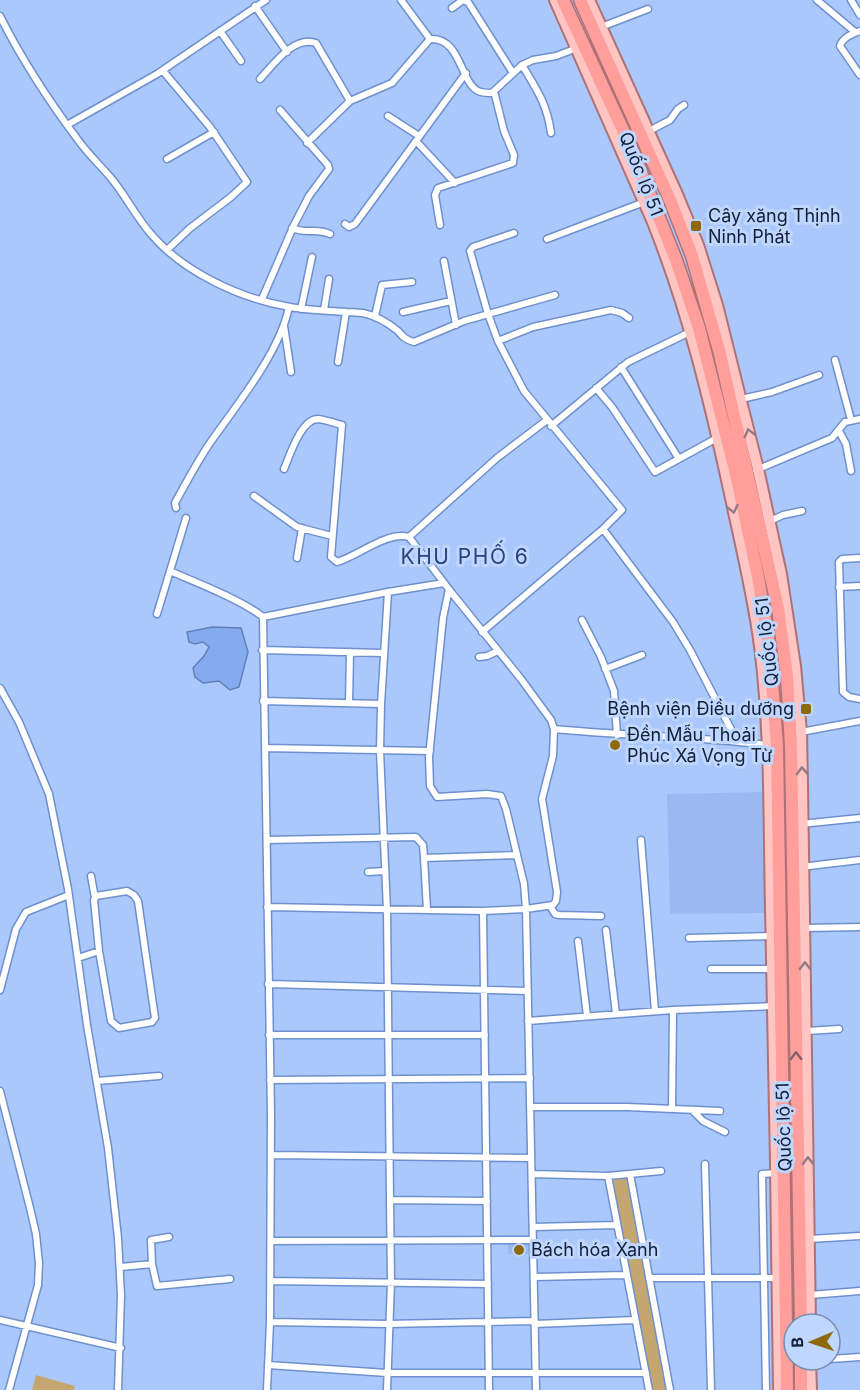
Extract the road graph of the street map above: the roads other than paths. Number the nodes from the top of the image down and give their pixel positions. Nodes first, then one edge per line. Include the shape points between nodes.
1 (266, 0) edge
2 (401, 0) edge
3 (555, 0) edge
4 (563, 0) edge
5 (580, 0) edge
6 (589, 0) edge
7 (817, 0) edge
8 (851, 0) edge
9 (255, 6) junction
10 (452, 8) dead end
11 (648, 9) dead end
12 (860, 15) edge
13 (0, 16) edge
14 (597, 28) junction
15 (220, 31) junction
16 (857, 32) edge
17 (430, 39) junction
18 (580, 48) junction
19 (287, 52) junction
20 (241, 61) dead end
21 (522, 65) junction
22 (163, 71) junction
23 (466, 73) junction
24 (513, 73) junction
25 (860, 75) edge
26 (260, 79) dead end
27 (494, 91) junction
28 (350, 101) junction
29 (684, 105) dead end
30 (280, 110) dead end
31 (388, 116) dead end
32 (67, 125) junction
33 (648, 130) junction
34 (214, 132) junction
35 (550, 132) dead end
36 (417, 138) junction
37 (307, 143) junction
38 (167, 159) dead end
39 (454, 183) junction
40 (648, 200) junction
41 (345, 224) dead end
42 (440, 225) dead end
43 (292, 228) junction
44 (514, 233) dead end
45 (330, 234) dead end
46 (546, 239) dead end
47 (167, 250) junction
48 (312, 257) dead end
49 (444, 261) dead end
50 (329, 279) dead end
51 (412, 282) dead end
52 (555, 296) dead end
53 (262, 299) junction
54 (451, 301) junction
55 (289, 307) junction
56 (301, 309) junction
57 (324, 310) junction
58 (346, 312) junction
59 (403, 312) dead end
60 (488, 314) junction
61 (375, 316) junction
62 (629, 318) dead end
63 (456, 325) junction
64 (284, 326) junction
65 (695, 330) junction
66 (498, 341) junction
67 (835, 360) dead end
68 (338, 362) dead end
69 (621, 368) junction
70 (291, 372) dead end
71 (729, 372) junction
72 (819, 375) dead end
73 (596, 388) junction
74 (741, 399) junction
75 (860, 419) edge
76 (851, 420) junction
77 (549, 423) junction
78 (839, 431) junction
79 (717, 438) junction
80 (679, 459) junction
81 (284, 469) dead end
82 (851, 471) dead end
83 (742, 473) junction
84 (254, 496) dead end
85 (176, 508) dead end
86 (802, 511) dead end
87 (186, 518) dead end
88 (770, 521) junction
89 (302, 528) junction
90 (603, 529) junction
91 (332, 536) junction
92 (408, 537) junction
93 (297, 558) dead end
94 (860, 558) edge
95 (170, 571) junction
96 (446, 586) junction
97 (860, 586) edge
98 (839, 587) junction
99 (388, 592) junction
100 (157, 614) dead end
101 (263, 617) junction
102 (582, 620) dead end
103 (482, 632) junction
104 (262, 650) junction
105 (498, 651) junction
106 (350, 652) junction
107 (383, 653) junction
108 (642, 655) dead end
109 (478, 657) dead end
110 (605, 669) junction
111 (0, 688) edge
112 (860, 699) edge
113 (263, 701) junction
114 (349, 703) junction
115 (381, 704) junction
116 (860, 721) edge
117 (554, 729) junction
118 (801, 732) junction
119 (617, 735) junction
120 (737, 741) junction
121 (772, 745) junction
122 (796, 747) junction
123 (265, 748) junction
124 (380, 751) junction
125 (430, 752) junction
126 (860, 818) edge
127 (797, 825) junction
128 (384, 839) junction
129 (267, 840) junction
130 (641, 840) dead end
131 (516, 855) junction
132 (424, 858) junction
133 (860, 860) edge
134 (798, 867) junction
135 (385, 871) junction
136 (368, 872) dead end
137 (91, 876) dead end
138 (69, 895) junction
139 (95, 898) junction
140 (550, 906) junction
141 (267, 907) junction
142 (526, 909) junction
143 (387, 910) junction
144 (428, 910) junction
145 (483, 911) junction
146 (601, 916) dead end
147 (860, 927) edge
148 (799, 928) junction
149 (606, 930) dead end
150 (772, 936) junction
151 (689, 938) dead end
152 (578, 941) dead end
153 (99, 951) junction
154 (78, 958) junction
155 (711, 969) dead end
156 (773, 969) junction
157 (268, 984) junction
158 (388, 987) junction
159 (485, 989) junction
160 (0, 990) edge
161 (528, 991) junction
162 (777, 1006) junction
163 (673, 1010) junction
164 (655, 1011) junction
165 (616, 1014) junction
166 (587, 1016) junction
167 (528, 1021) junction
168 (839, 1029) dead end
169 (807, 1031) junction
170 (269, 1035) junction
171 (388, 1035) junction
172 (485, 1035) junction
173 (159, 1076) dead end
174 (486, 1078) junction
175 (530, 1078) junction
176 (270, 1080) junction
177 (389, 1080) junction
178 (97, 1081) junction
179 (0, 1091) edge
180 (530, 1107) junction
181 (672, 1109) junction
182 (692, 1110) junction
183 (720, 1111) dead end
184 (725, 1132) dead end
185 (271, 1155) junction
186 (390, 1156) junction
187 (487, 1157) junction
188 (531, 1158) junction
189 (705, 1164) dead end
190 (661, 1171) dead end
191 (776, 1173) junction
192 (532, 1174) junction
193 (630, 1174) junction
194 (608, 1176) junction
195 (804, 1190) junction
196 (390, 1200) junction
197 (487, 1201) junction
198 (617, 1226) junction
199 (533, 1227) junction
200 (860, 1236) edge
201 (169, 1238) dead end
202 (809, 1239) junction
203 (488, 1240) junction
204 (533, 1240) junction
205 (271, 1241) junction
206 (389, 1241) junction
207 (152, 1264) junction
208 (121, 1267) junction
209 (626, 1275) junction
210 (534, 1277) junction
211 (649, 1278) junction
212 (708, 1278) junction
213 (764, 1278) junction
214 (777, 1278) junction
215 (230, 1279) dead end
216 (271, 1281) junction
217 (390, 1282) junction
218 (488, 1284) junction
219 (860, 1291) edge
220 (810, 1295) junction
221 (801, 1312) edge
222 (810, 1312) edge
223 (0, 1320) edge
224 (635, 1320) junction
225 (270, 1322) junction
226 (489, 1322) junction
227 (535, 1323) junction
228 (388, 1324) junction
229 (26, 1328) junction
230 (121, 1348) junction
231 (860, 1357) edge
232 (842, 1358) edge
233 (268, 1365) junction
234 (805, 1372) edge
235 (809, 1372) edge
236 (387, 1373) junction
237 (489, 1373) junction
238 (536, 1373) junction
239 (646, 1373) junction
240 (9, 1390) edge
241 (118, 1390) edge
242 (267, 1390) edge
243 (387, 1390) edge
244 (489, 1390) edge
245 (537, 1390) edge
246 (649, 1390) edge
247 (670, 1390) edge
248 (711, 1390) edge
249 (766, 1390) edge
250 (779, 1390) edge
251 (787, 1390) edge
252 (801, 1390) edge
253 (811, 1390) edge

1 - 9 street
2 - 17 street
3 - 18 main road, Quốc lộ 51
4 - 18 highway, Quốc lộ 51
5 - 14 highway, Quốc lộ 51
6 - 14 main road, Quốc lộ 51
7 - 16 street
8 - 12 street
9 - 15 street
9 - 19 street
10 - 24 street via 463,0 468,2
11 - 14 street
13 - 32 street
14 - 33 main road, Quốc lộ 51
14 - 71 highway, Quốc lộ 51 via 690,250
15 - 20 street
15 - 22 street
16 - 25 street via 841,41 840,46
17 - 23 street via 449,46
17 - 28 street via 392,83
18 - 21 street
18 - 40 highway, Quốc lộ 51 via 633,152
19 - 26 street
19 - 28 street via 303,41 316,43
21 - 24 street
21 - 35 street via 548,112
22 - 32 street
22 - 34 street
23 - 27 street via 479,92
23 - 36 street
24 - 27 street
27 - 39 street via 514,155 513,163
28 - 37 street
29 - 33 street via 670,120
30 - 37 street
31 - 36 street
32 - 47 street
33 - 71 main road, Quốc lộ 51 via 698,245 717,305
34 - 38 street
34 - 47 street via 248,182
36 - 39 street
36 - 41 street via 355,224
37 - 43 street via 329,169
39 - 42 street via 435,192
40 - 46 street
40 - 65 highway, Quốc lộ 51 via 676,260
43 - 45 street via 302,233 319,230
43 - 53 street
44 - 60 street via 471,249
47 - 53 street via 214,281
48 - 56 street
49 - 54 street
50 - 57 street
51 - 61 street via 382,285
52 - 60 street
53 - 55 street
54 - 59 street
54 - 63 street
55 - 56 street
55 - 64 street
56 - 57 street
57 - 58 street
58 - 61 street
58 - 68 street
60 - 63 street
60 - 66 street
61 - 63 street via 414,342
62 - 66 street via 611,310 534,327
64 - 70 street
64 - 85 street via 191,475
65 - 69 street
65 - 79 main road, Quốc lộ 51
65 - 83 highway, Quốc lộ 51
66 - 77 street via 524,391
67 - 76 street
69 - 73 street
69 - 80 street
71 - 74 main road, Quốc lộ 51
71 - 83 highway, Quốc lộ 51
72 - 74 street
73 - 77 street
73 - 80 street via 655,472
83 -> 74 main road, Quốc lộ 51
75 - 76 street
76 - 78 street
77 - 90 street via 622,508
77 - 92 street via 497,458
78 - 82 street
78 - 83 street via 832,438
79 - 80 street
79 - 83 main road, Quốc lộ 51
81 - 91 street via 308,422 316,419 342,424
83 - 88 main road, Quốc lộ 51
83 -> 121 highway, Quốc lộ 51 via 771,664
83 - 122 highway, Quốc lộ 51 via 778,608
84 - 89 street
86 - 88 street
87 - 95 street
88 - 118 main road, Quốc lộ 51 via 791,638
89 - 91 street
89 - 93 street
90 - 103 street
90 - 120 street via 690,650
91 - 92 street via 331,557 338,562 389,538
92 - 96 street
94 - 98 street via 840,560
95 - 100 street
95 - 101 street
96 - 99 street
96 - 103 street
96 - 125 street
97 - 98 street
98 - 112 street via 843,692
99 - 101 street
99 - 107 street
101 - 104 street
102 - 110 street
103 - 105 street
104 - 106 street
104 - 113 street
105 - 109 street
105 - 117 street
106 - 107 street
106 - 114 street
107 - 115 street
108 - 110 street
110 - 119 street via 616,698
111 - 138 street via 49,794
113 - 114 street
113 - 123 street
114 - 115 street
115 - 124 street
116 - 118 street
117 - 119 street
117 - 140 street via 553,756 542,799 557,892 556,901
118 - 122 main road, Quốc lộ 51
119 - 120 street
120 - 121 street
121 - 122 highway
121 - 150 main road, Quốc lộ 51
121 - 162 highway, Quốc lộ 51
127 -> 122 highway, Quốc lộ 51
123 - 124 street
123 - 129 street
124 - 125 street
124 - 128 street
125 - 131 street via 430,786 437,797 501,796
126 - 127 street
127 - 134 highway, Quốc lộ 51
128 - 129 street
128 - 132 street via 416,837 423,845
128 - 135 street
129 - 141 street
130 - 164 street
131 - 132 street
131 - 142 street
132 - 144 street
133 - 134 street
134 - 148 highway, Quốc lộ 51
135 - 136 street
135 - 143 street
137 - 139 street
138 - 154 street
138 - 160 street via 26,912 16,929
139 - 153 street
139 - 153 street via 127,891 136,897 155,1018 152,1022 120,1028 111,1021
140 - 142 street
140 - 146 street via 559,915
141 - 143 street
141 - 157 street
142 - 145 street
142 - 161 street
143 - 144 street
143 - 158 street
144 - 145 street
145 - 159 street
147 - 148 street
169 -> 148 main road, Quốc lộ 51
195 -> 148 highway, Quốc lộ 51
149 - 165 street
150 - 151 street
150 - 156 main road, Quốc lộ 51
152 - 166 street
153 - 154 street
154 - 178 street
155 - 156 street
156 - 162 main road, Quốc lộ 51
157 - 158 street
157 - 170 street
158 - 159 street
158 - 171 street
159 - 161 street
159 - 172 street
161 - 167 street
162 - 163 street
162 - 191 main road, Quốc lộ 51
162 - 251 highway, Quốc lộ 51
163 - 164 street
163 - 181 street
164 - 165 street
165 - 166 street
166 - 167 street
167 - 175 street
168 - 169 street
195 -> 169 main road, Quốc lộ 51
170 - 171 street
170 - 176 street
171 - 172 street
171 - 177 street
172 - 174 street
173 - 178 street
174 - 175 street
174 - 177 street
174 - 187 street
175 - 180 street
176 - 177 street
176 - 185 street
177 - 186 street
178 - 208 street
179 - 229 street via 36,1234 38,1285
180 - 181 street
180 - 188 street
181 - 182 street
182 - 183 street
182 - 184 street
185 - 186 street
185 - 205 street
186 - 187 street
186 - 196 street
187 - 188 street
187 - 197 street
188 - 192 street
189 - 212 street
190 - 193 street
191 - 213 street via 762,1174
191 - 214 main road, Quốc lộ 51
192 - 194 street
192 - 199 street
193 - 194 street
193 - 211 street
194 - 198 street
195 - 202 main road, Quốc lộ 51
195 - 221 highway, Quốc lộ 51
196 - 197 street
196 - 206 street
197 - 203 street
198 - 199 street
198 - 209 street
199 - 204 street
200 - 202 street
201 - 207 street via 151,1240
202 - 220 main road, Quốc lộ 51
203 - 204 street
203 - 206 street
203 - 218 street
204 - 210 street
205 - 206 street
205 - 216 street
206 - 217 street
207 - 208 street
207 - 215 street via 155,1282 160,1287
208 - 230 street
209 - 210 street
209 - 224 street
210 - 227 street
211 - 212 street
211 - 247 street
212 - 213 street
212 - 248 street
213 - 214 street
213 - 249 street
214 - 250 main road, Quốc lộ 51
216 - 217 street
216 - 225 street
217 - 218 street
217 - 228 street
218 - 226 street
219 - 220 street
220 - 222 main road, Quốc lộ 51
223 - 229 street
224 - 227 street
224 - 239 street
225 - 228 street
225 - 233 street
226 - 227 street
226 - 228 street
226 - 237 street
227 - 238 street
228 - 236 street
229 - 230 street
229 - 240 street
230 - 241 street
231 - 232 street
233 - 236 street
233 - 242 street
234 - 252 highway
235 - 253 main road
236 - 237 street
236 - 243 street
237 - 238 street
237 - 244 street
238 - 239 street
238 - 245 street
239 - 246 street

